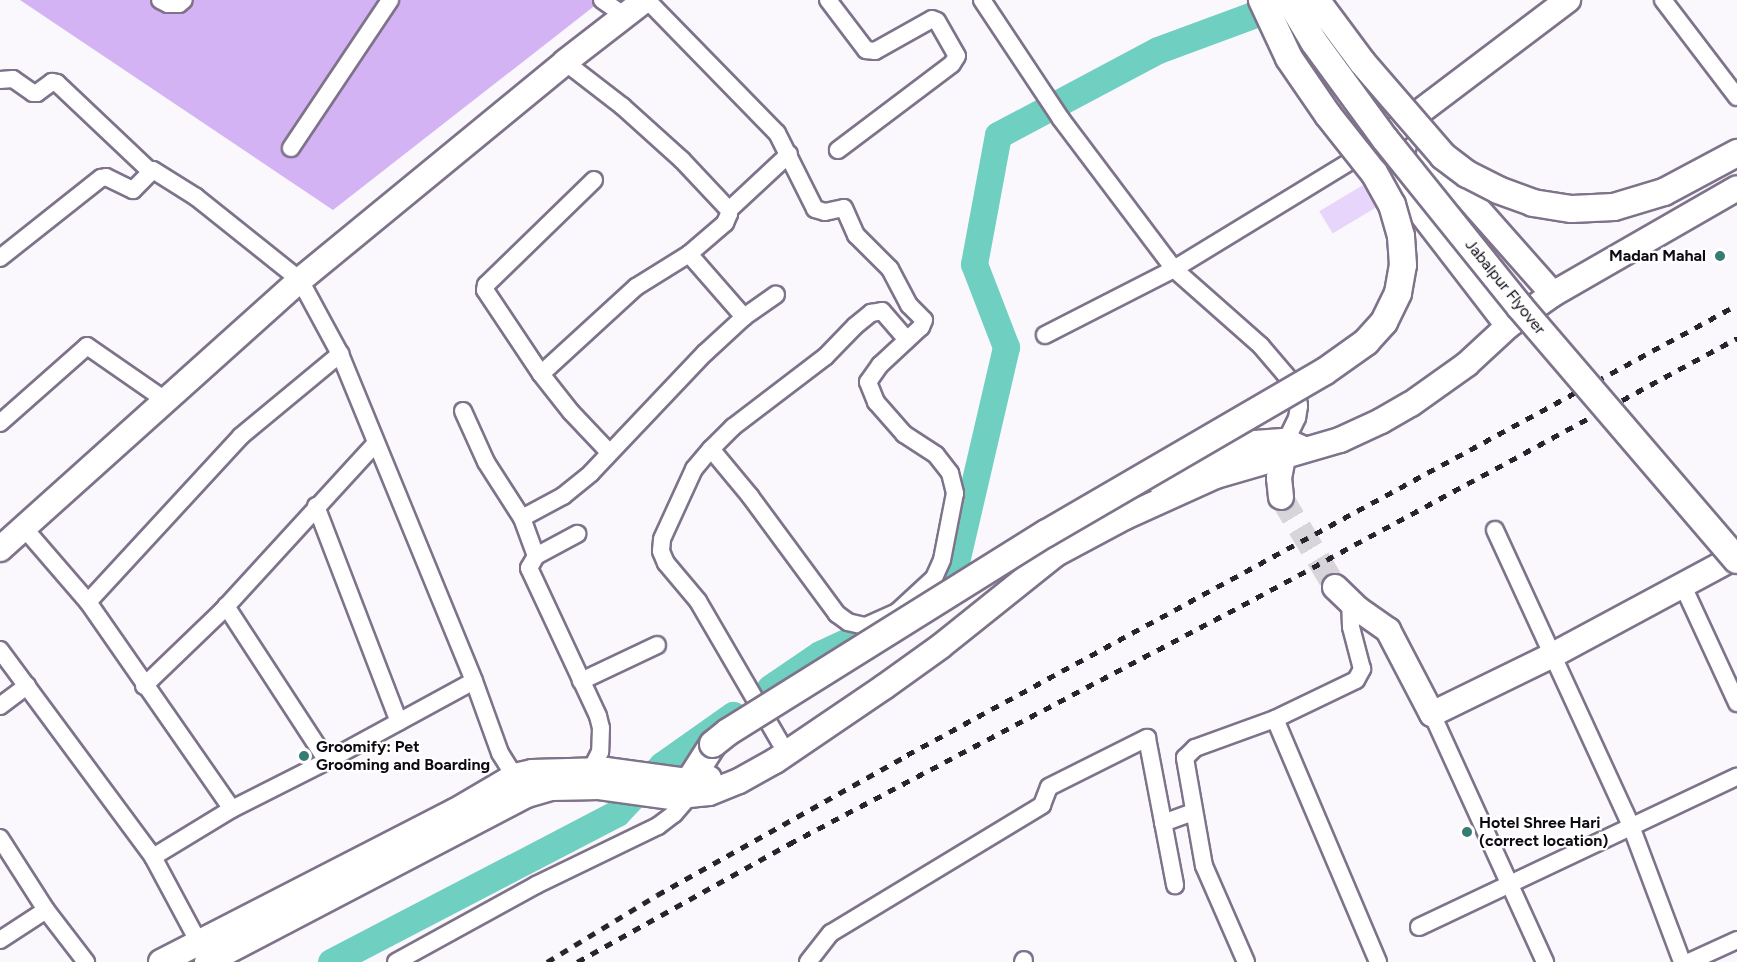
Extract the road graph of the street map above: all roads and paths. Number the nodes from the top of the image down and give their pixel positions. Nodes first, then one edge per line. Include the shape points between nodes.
1 (160, 0) edge
2 (184, 0) edge
3 (390, 0) edge
4 (602, 0) edge
5 (646, 0) edge
6 (828, 0) edge
7 (982, 0) edge
8 (1262, 0) edge
9 (1316, 0) edge
10 (1320, 0) edge
11 (1568, 0) edge
12 (1663, 0) edge
13 (1281, 6) edge
14 (625, 16) junction
15 (565, 62) junction
16 (0, 80) edge
17 (1737, 97) edge
18 (1404, 125) junction
19 (291, 148) dead end
20 (1372, 148) junction
21 (838, 150) dead end
22 (1737, 153) edge
23 (789, 154) junction
24 (150, 171) junction
25 (594, 180) dead end
26 (1737, 188) edge
27 (729, 210) junction
28 (689, 254) junction
29 (0, 258) edge
30 (1174, 269) junction
31 (300, 280) junction
32 (1553, 294) junction
33 (776, 295) dead end
34 (744, 317) junction
35 (1509, 326) junction
36 (1045, 335) dead end
37 (907, 340) junction
38 (340, 354) junction
39 (541, 374) junction
40 (165, 400) junction
41 (463, 411) dead end
42 (0, 423) edge
43 (375, 444) junction
44 (711, 449) junction
45 (1291, 449) junction
46 (609, 452) junction
47 (1281, 497) tunnel mouth
48 (316, 506) junction
49 (522, 518) junction
50 (25, 529) junction
51 (1495, 530) dead end
52 (578, 534) dead end
53 (0, 549) edge
54 (536, 556) junction
55 (1737, 558) edge
56 (1683, 586) junction
57 (1343, 594) joint
58 (88, 602) junction
59 (226, 606) junction
60 (657, 645) dead end
61 (0, 650) edge
62 (1553, 655) junction
63 (474, 681) junction
64 (581, 681) junction
65 (27, 686) junction
66 (144, 686) junction
67 (1737, 703) edge
68 (0, 706) edge
69 (1432, 714) junction
70 (1275, 719) junction
71 (399, 722) junction
72 (780, 742) junction
73 (327, 761) junction
74 (599, 776) junction
75 (1737, 777) edge
76 (521, 785) junction
77 (688, 786) junction
78 (232, 809) junction
79 (1194, 812) junction
80 (1163, 823) junction
81 (1630, 826) junction
82 (0, 838) edge
83 (153, 857) junction
84 (1174, 885) dead end
85 (1510, 885) junction
86 (46, 910) junction
87 (1419, 927) dead end
88 (0, 940) edge
89 (1737, 940) edge
90 (206, 956) edge
91 (86, 962) edge
92 (161, 962) edge
93 (396, 962) edge
94 (808, 962) edge
95 (1246, 962) edge
96 (1378, 962) edge
97 (1545, 962) edge
98 (1682, 962) edge
99 (1689, 962) edge

1 - 2 street via 179,4
3 - 19 street
4 - 14 street
5 - 14 street
5 - 23 street via 777,133
6 - 21 street via 870,52 932,18 957,56 952,64
7 - 30 street via 1061,119
8 - 77 main road, bridge via 1289,58 1374,173 1392,205 1401,236 1403,265 1398,293 1384,322 1366,342 1323,372 1047,533 728,732 713,744
9 - 22 main road, bridge via 1362,62 1443,156 1467,174 1533,203 1572,209 1614,207 1665,192
10 - 18 street
11 - 18 street
12 - 17 street
13 - 20 street
13 - 55 main road, Jabalpur Flyover, bridge via 1314,42 1520,307
14 - 15 street
15 - 27 street via 622,105
15 - 31 street
16 - 24 street via 13,79 33,93 57,83
18 - 20 street
18 - 32 street
20 - 30 street
20 - 35 street
23 - 27 street
23 - 37 street via 815,209 825,212 844,208 856,235 898,279 909,305 924,320
24 - 29 street via 133,190 101,178
24 - 31 street via 196,197
25 - 39 street via 486,285 485,290
26 - 32 street
27 - 28 street via 725,223
28 - 34 street
28 - 39 street via 636,287
30 - 36 street
30 - 45 street via 1261,346 1290,380 1299,406
31 - 38 street
31 - 40 street
32 - 35 street
33 - 34 street
34 - 46 street
35 - 45 street via 1467,364 1412,404 1340,440
37 - 44 street via 882,311 871,313 825,357
37 - 44 street via 869,377 869,390 904,434 936,455 950,473 955,493 942,560 934,578 897,612 865,626 848,622 837,614
38 - 43 street
38 - 58 street via 242,436
39 - 46 street
40 - 42 street via 87,346
40 - 50 street
41 - 49 street via 486,462
43 - 48 street
43 - 63 street
44 - 72 street via 694,469 676,505 661,551 666,563 698,601
45 - 47 street via 1279,478
45 - 72 street via 1255,443 1217,456 1077,525 1048,543 961,615 877,677
45 - 77 street via 1216,476 1125,517 1056,554 941,646 775,761 709,793
46 - 49 street via 562,496
48 - 59 street
48 - 71 street
49 - 54 street
50 - 53 street
50 - 58 street
51 - 62 street
52 - 54 street
54 - 64 street via 528,568
55 - 56 street
56 - 62 street
56 - 67 street
57 - 69 street via 1388,630
57 - 70 street via 1361,663 1360,674 1356,680
58 - 66 street
59 - 66 street
59 - 73 street
60 - 64 street
61 - 65 street
62 - 69 street
62 - 81 street
63 - 71 street
63 - 76 street via 500,753
64 - 74 street via 601,728
65 - 68 street
65 - 83 street
66 - 78 street
69 - 85 street
70 - 79 street via 1187,753 1185,766
70 - 96 street
71 - 73 street
72 - 77 street via 750,761
73 - 78 street
74 - 76 street via 552,788
74 - 77 street
75 - 81 street
76 - 90 street
77 - 93 street via 674,814 658,826 536,885
78 - 83 street
79 - 80 street
79 - 95 street via 1204,866
80 - 84 street
80 - 94 street via 1147,738 1049,787 1042,805 831,933
81 - 85 street
81 - 98 street
82 - 86 street
83 - 90 street
85 - 87 street
85 - 97 street
86 - 88 street
86 - 91 street
89 - 99 street
90 - 92 street

